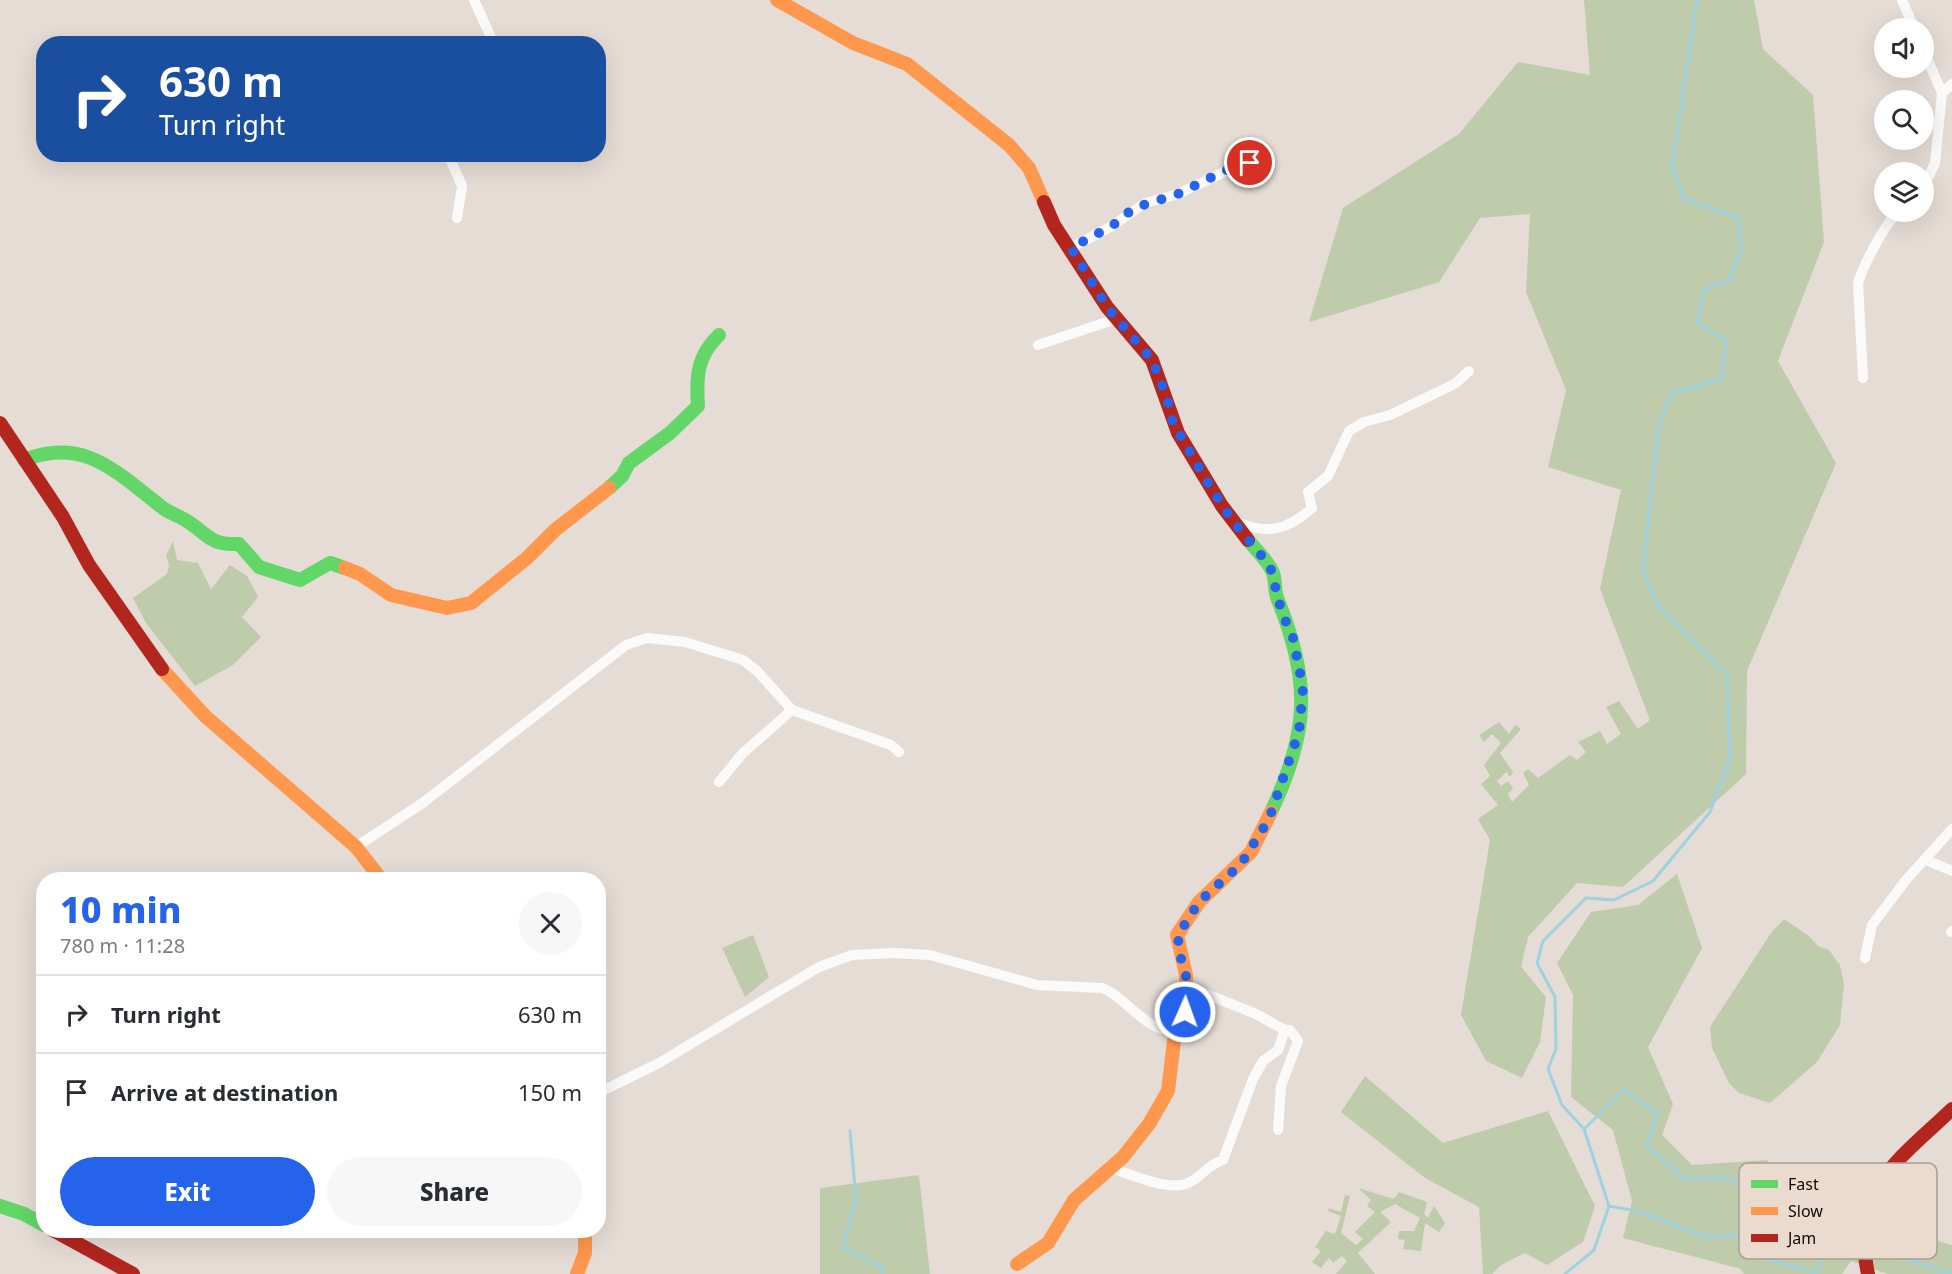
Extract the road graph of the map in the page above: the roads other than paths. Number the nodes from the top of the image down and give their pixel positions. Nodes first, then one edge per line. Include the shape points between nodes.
1 (474, 0) edge
2 (1902, 0) edge
3 (780, 2) edge
4 (1910, 18) edge
5 (490, 36) edge
6 (1934, 74) edge
7 (1952, 84) edge
8 (1942, 93) junction
9 (452, 162) edge
10 (1262, 162) dead end
11 (1934, 165) edge
12 (457, 218) dead end
13 (1889, 222) edge
14 (1071, 248) junction
15 (1116, 319) junction
16 (719, 335) dead end
17 (1038, 345) dead end
18 (1468, 371) dead end
19 (1863, 378) dead end
20 (0, 423) edge
21 (24, 460) junction
22 (1232, 520) junction
23 (792, 710) junction
24 (898, 752) dead end
25 (719, 782) dead end
26 (1952, 829) edge
27 (356, 847) junction
28 (1926, 860) junction
29 (1952, 871) edge
30 (376, 872) edge
31 (1865, 958) dead end
32 (1186, 986) junction
33 (1186, 1025) junction
34 (1285, 1030) junction
35 (606, 1090) edge
36 (1952, 1109) edge
37 (1278, 1130) dead end
38 (1894, 1163) edge
39 (1110, 1167) junction
40 (0, 1206) edge
41 (36, 1221) edge
42 (65, 1238) edge
43 (585, 1238) edge
44 (1017, 1264) dead end
45 (112, 1268) edge
46 (133, 1274) edge
47 (577, 1274) edge

1 - 5 street
2 - 4 street
3 - 14 street via 853,43 907,64 990,128 1029,168 1054,225
6 - 8 street
7 - 8 street
8 - 11 street
9 - 12 street via 462,186
10 - 14 street via 1237,166 1178,194 1145,203
13 - 19 street via 1858,283
14 - 15 street
15 - 17 street
15 - 22 street via 1152,360 1173,423
16 - 21 street via 704,348 699,362 698,406 629,463 622,476 527,558 481,597 463,606 429,606 390,595 360,574 330,563 300,580 259,567 239,544 214,544 206,540 192,524 167,511 131,479 91,456 75,451 41,451
18 - 22 street via 1442,390 1349,431 1328,476 1308,492 1312,508 1301,517 1288,525 1265,530
20 - 21 street
21 - 27 street via 63,517 89,565 167,677 205,716
22 - 32 street via 1273,573 1276,596 1298,657 1302,715 1280,792 1251,852 1199,902 1182,925 1177,942
23 - 24 street
23 - 25 street via 743,753
23 - 27 street via 742,660 685,642 647,638 618,650 424,802
26 - 28 street
27 - 30 street
28 - 29 street
28 - 31 street via 1872,925
32 - 33 street
32 - 34 street
33 - 35 street via 1161,1029 1102,988 1037,986 930,955 852,955 819,968
33 - 39 street via 1175,1033 1172,1077 1162,1103 1149,1124
34 - 37 street via 1290,1030 1298,1041 1281,1086
34 - 39 street via 1278,1050 1263,1061 1253,1079 1223,1160 1182,1186 1147,1180
36 - 38 street
39 - 44 street via 1074,1200 1048,1243
40 - 41 street
42 - 45 street
43 - 47 street via 585,1253
45 - 46 street

